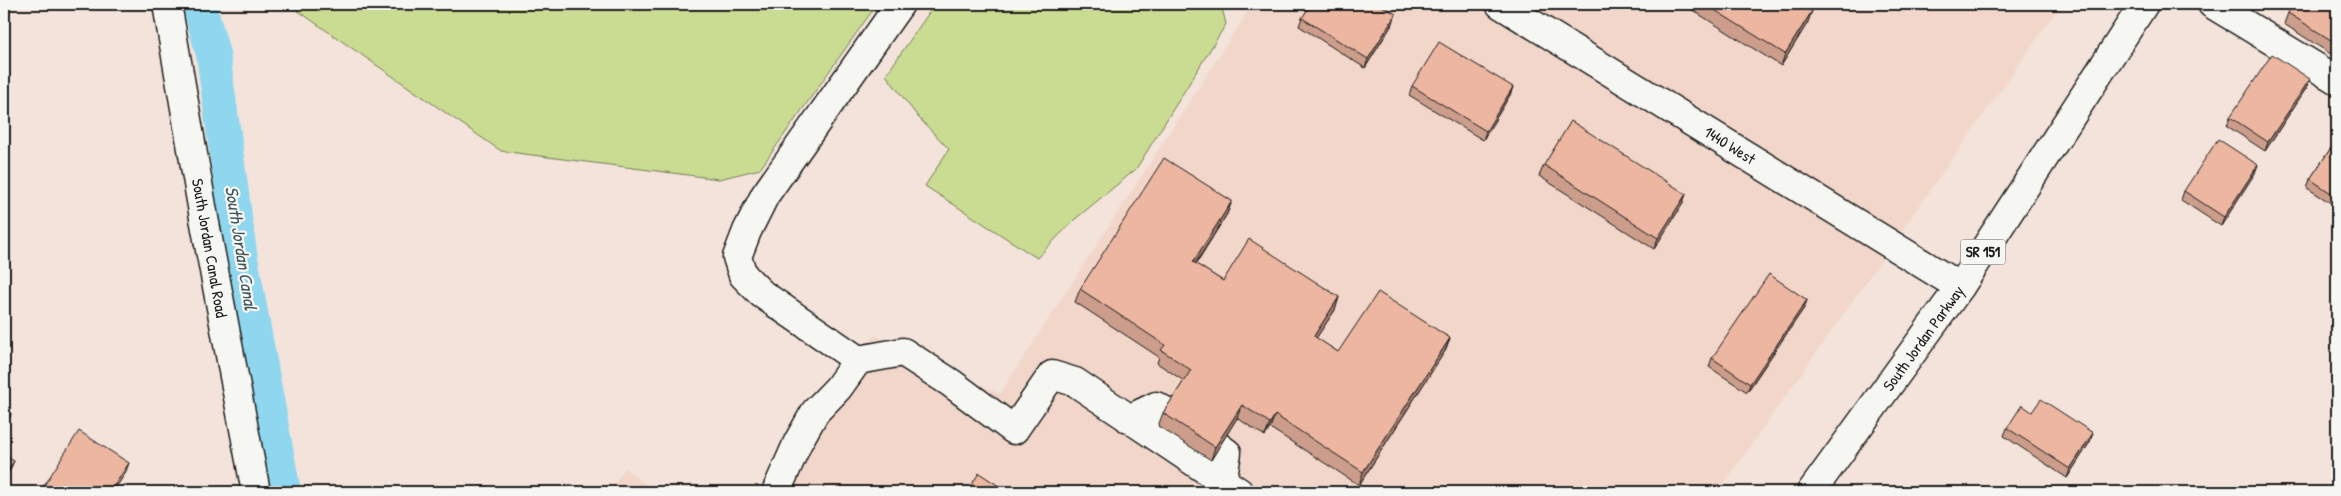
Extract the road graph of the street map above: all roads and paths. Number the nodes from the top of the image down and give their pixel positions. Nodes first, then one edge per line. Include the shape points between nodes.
1 (167, 4) edge
2 (900, 4) edge
3 (1500, 4) edge
4 (2144, 4) edge
5 (2212, 4) edge
6 (2337, 80) edge
7 (1960, 287) junction
8 (858, 360) junction
9 (1167, 412) edge
10 (1129, 419) junction
11 (1219, 447) edge
12 (1230, 486) edge
13 (256, 492) edge
14 (776, 492) edge
15 (1811, 492) edge

1 - 13 main road, South Jordan Canal Road
2 - 8 main road via 765,195 737,257 743,275 762,294
3 - 7 main road, 1440 West
4 - 7 main road, South Jordan Parkway / SR 151
5 - 6 main road
7 - 15 main road, South Jordan Parkway / SR 151
8 - 10 main road via 903,352 1014,430 1052,375 1075,382
8 - 14 main road via 816,412 794,450
9 - 10 main road via 1156,406
10 - 12 main road
11 - 12 main road via 1228,453

